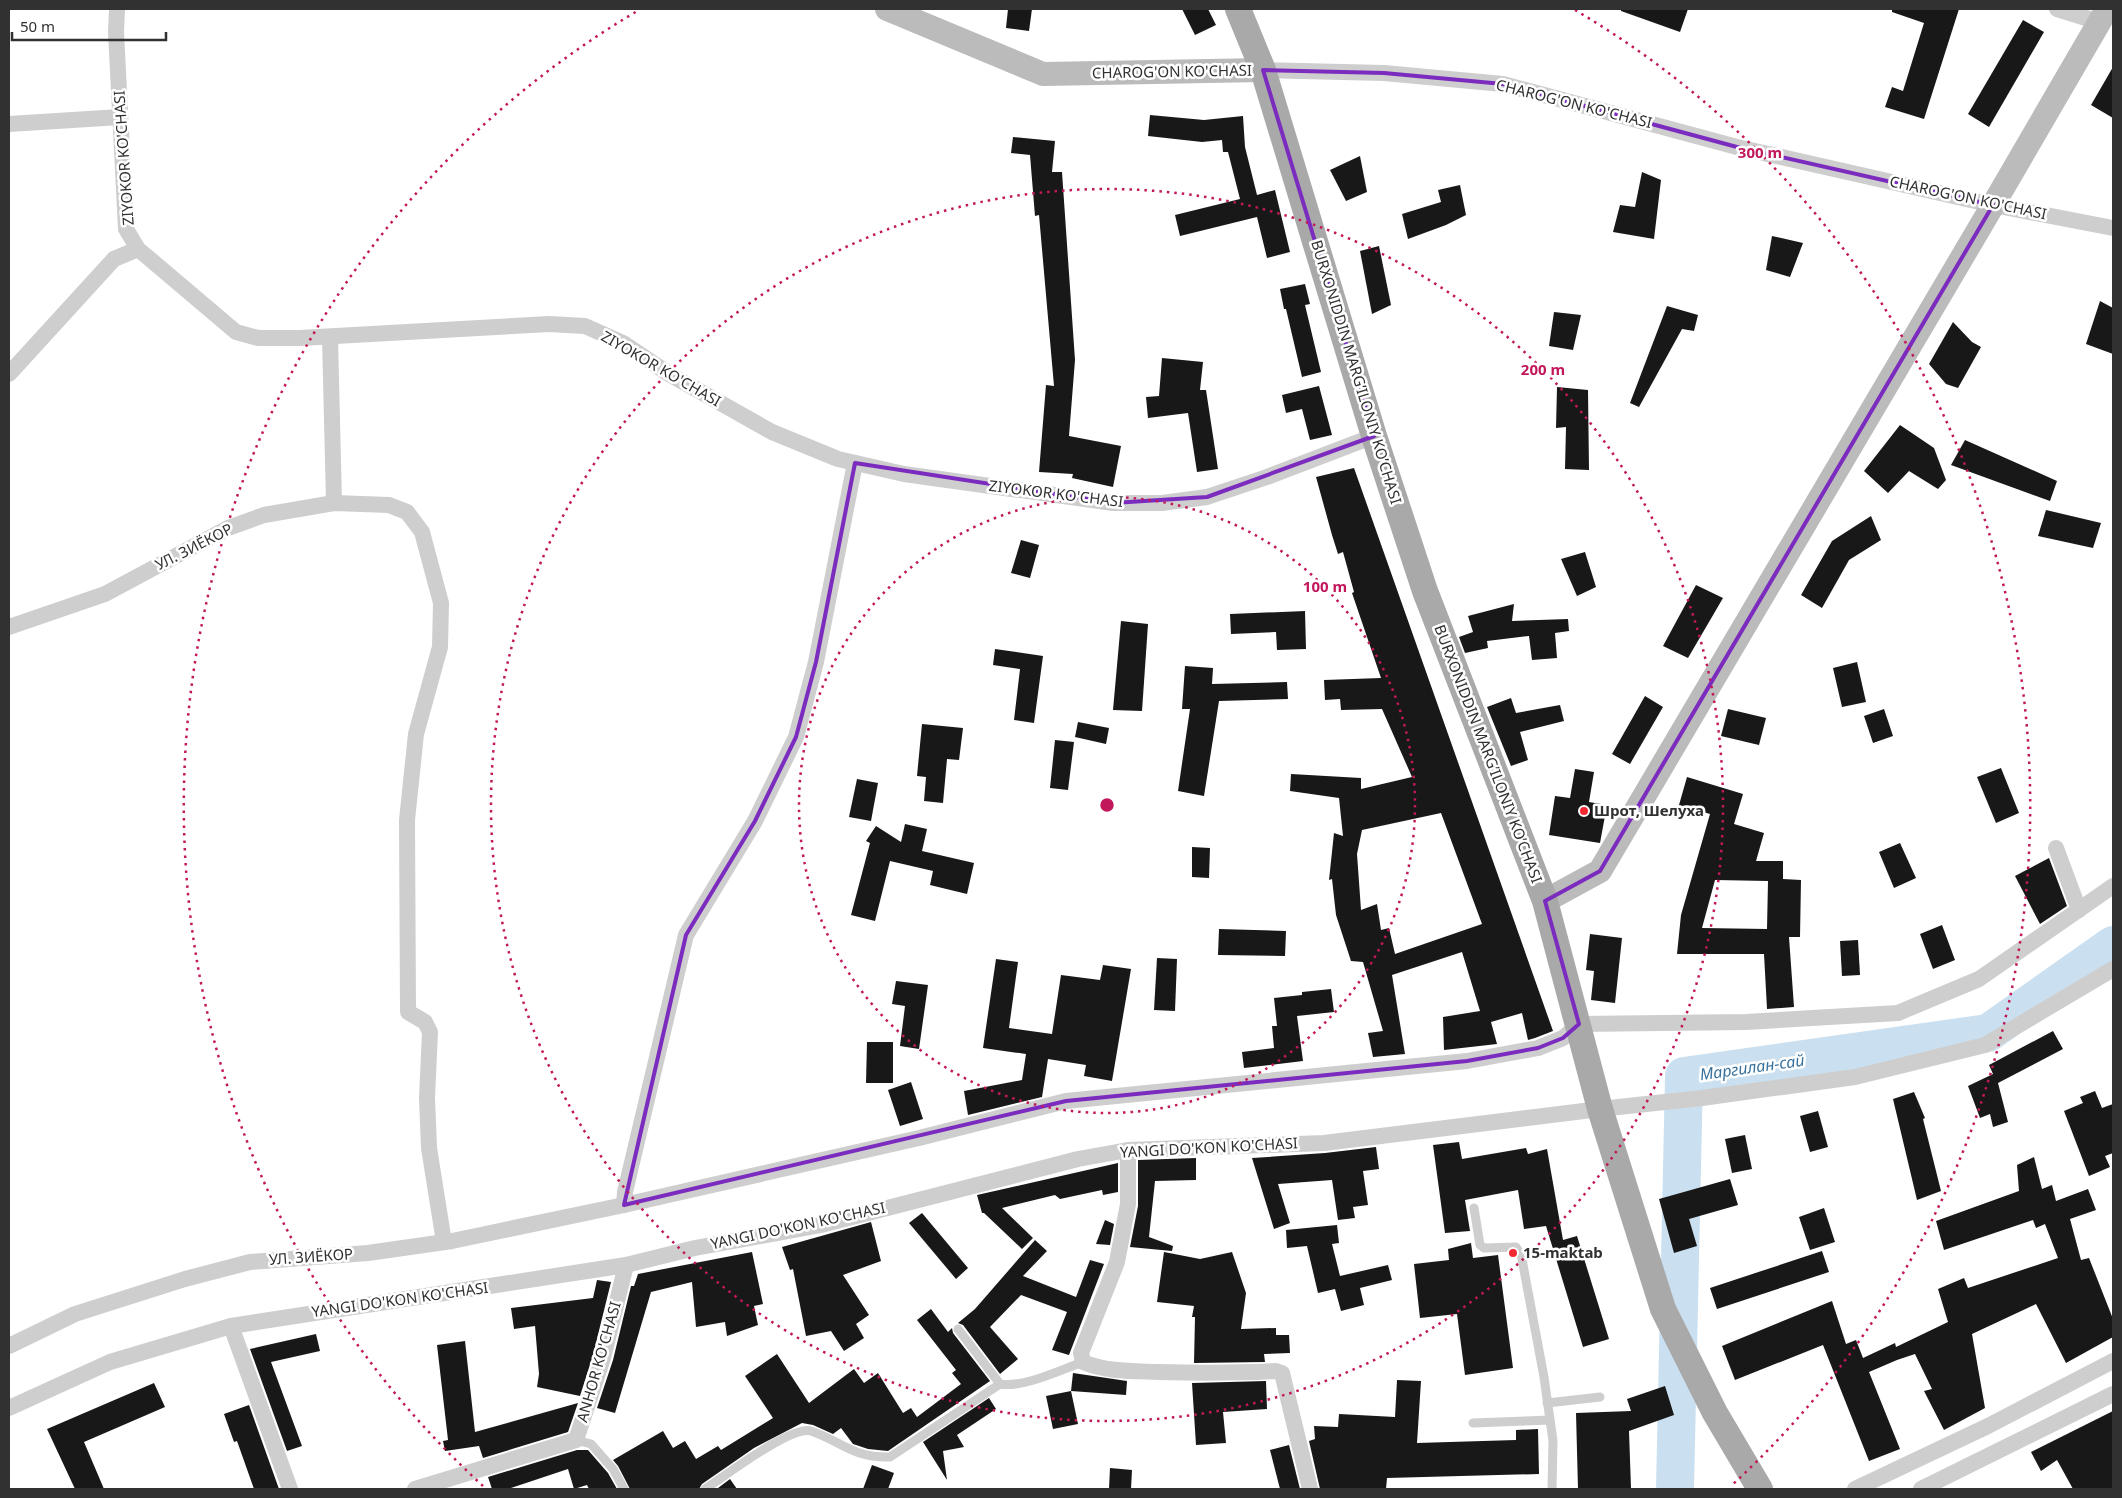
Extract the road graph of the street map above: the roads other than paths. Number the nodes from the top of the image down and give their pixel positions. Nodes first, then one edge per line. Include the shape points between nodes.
1 (116, 9) edge
2 (887, 9) edge
3 (1238, 9) edge
4 (2057, 9) edge
5 (2103, 16) edge
6 (1263, 70) junction
7 (120, 117) junction
8 (9, 124) edge
9 (1993, 205) junction
10 (2113, 228) edge
11 (138, 249) junction
12 (330, 337) junction
13 (9, 374) edge
14 (1374, 436) junction
15 (855, 463) junction
16 (334, 503) junction
17 (9, 627) edge
18 (2056, 848) dead end
19 (2113, 886) edge
20 (1545, 901) junction
21 (2079, 910) junction
22 (2113, 969) edge
23 (1578, 1024) junction
24 (1600, 1109) junction
25 (1128, 1150) junction
26 (624, 1205) junction
27 (1474, 1208) dead end
28 (444, 1242) junction
29 (626, 1265) junction
30 (231, 1326) junction
31 (958, 1329) dead end
32 (9, 1346) edge
33 (2113, 1361) edge
34 (1083, 1362) junction
35 (1000, 1384) junction
36 (2113, 1394) edge
37 (1600, 1397) dead end
38 (1548, 1403) junction
39 (9, 1408) edge
40 (1550, 1420) junction
41 (1474, 1423) dead end
42 (576, 1440) junction
43 (1754, 1488) edge
44 (290, 1489) edge
45 (416, 1489) edge
46 (624, 1489) edge
47 (704, 1489) edge
48 (1310, 1489) edge
49 (1552, 1489) edge
50 (1855, 1489) edge
51 (1921, 1489) edge

1 - 7 street, ZIYOKOR KO'CHASI
2 - 6 main road, CHAROG'ON KO'CHASI via 1044,74
3 - 6 main road, BURXONIDDIN MARG’ILONIY KO’CHASI
4 - 5 street
5 - 9 main road
6 - 9 street, CHAROG'ON KO'CHASI via 1384,73 1503,84 1737,147
6 - 14 main road, BURXONIDDIN MARG’ILONIY KO’CHASI
7 - 8 street
7 - 11 street, ZIYOKOR KO'CHASI via 126,229
9 - 10 street, CHAROG'ON KO'CHASI
9 - 20 main road via 1600,871
11 - 12 street, ZIYOKOR KO'CHASI via 236,332 258,338
11 - 13 street via 114,259
12 - 15 street, ZIYOKOR KO'CHASI via 549,324 585,326 623,343 669,374 772,432
12 - 16 street
14 - 15 street, ZIYOKOR KO'CHASI via 1207,497 1162,502 1113,503 904,474
14 - 20 main road, BURXONIDDIN MARG’ILONIY KO’CHASI via 1425,590
15 - 26 street via 816,662 796,736 755,821 686,935
16 - 17 street, УЛ. ЗИЁКОР via 264,515 228,528 105,594
16 - 28 street, УЛ. ЗИЁКОР via 389,505 407,512 422,532 441,603 440,647 416,734 407,820 408,1012 425,1022 430,1032 429,1148
18 - 21 street
19 - 21 street
20 - 23 main road, BURXONIDDIN MARG’ILONIY KO’CHASI
21 - 23 street via 1979,979 1898,1014 1746,1022
22 - 24 street, YANGI DO'KON KO'CHASI via 1985,1045 1855,1077
23 - 24 main road, BURXONIDDIN MARG’ILONIY KO’CHASI
23 - 26 street, УЛ. ЗИЁКОР via 1563,1038 1538,1048 1467,1061 1066,1101
24 - 25 street, YANGI DO'KON KO'CHASI via 1324,1142
24 - 43 main road, BURXONIDDIN MARG’ILONIY KO’CHASI via 1663,1309
25 - 29 street, YANGI DO'KON KO'CHASI via 821,1225 695,1248
25 - 34 street via 1128,1204 1116,1262 1082,1353
26 - 28 street, УЛ. ЗИЁКОР
27 - 38 lane via 1480,1244 1484,1248 1505,1246 1520,1250
28 - 32 street, УЛ. ЗИЁКОР via 368,1253 250,1262 75,1314
29 - 30 street, YANGI DO'KON KO'CHASI
29 - 42 street, ANHOR KO'CHASI via 603,1358
30 - 39 street, YANGI DO'KON KO'CHASI via 110,1362
30 - 44 street
31 - 35 lane
33 - 50 street via 1988,1426
34 - 35 lane via 1024,1382
34 - 48 street via 1131,1371 1282,1373
35 - 47 lane via 890,1457 872,1457 801,1430 775,1442
36 - 51 street
37 - 38 lane
38 - 40 lane
40 - 41 lane
40 - 49 lane
42 - 45 street, ANHOR KO'CHASI
42 - 46 lane via 591,1444

